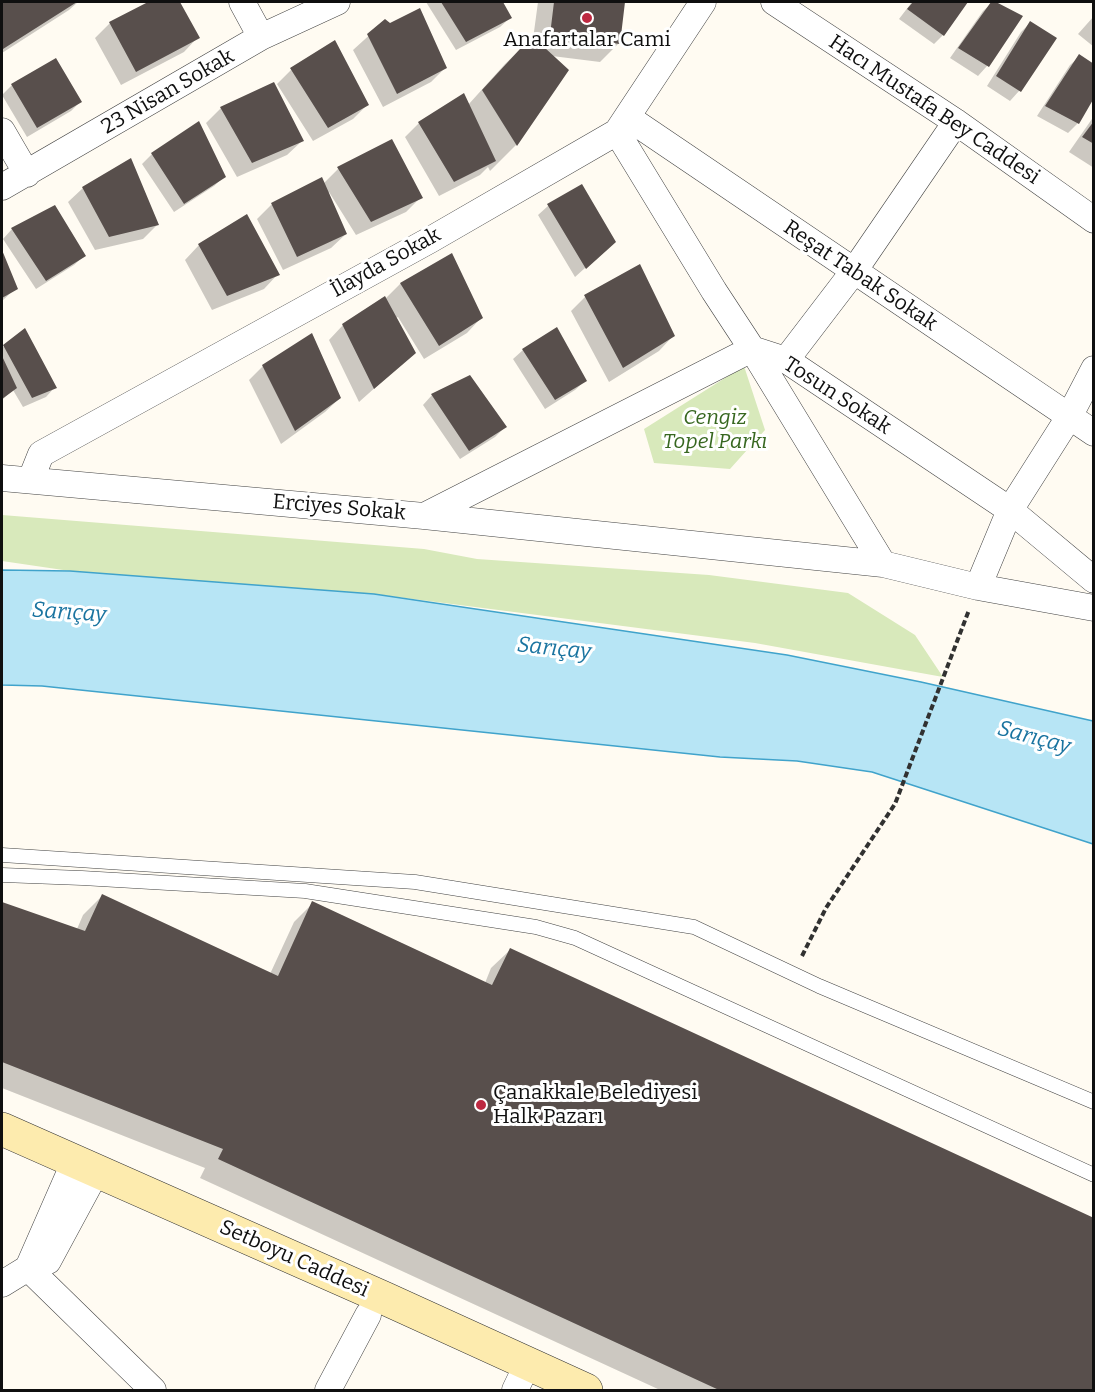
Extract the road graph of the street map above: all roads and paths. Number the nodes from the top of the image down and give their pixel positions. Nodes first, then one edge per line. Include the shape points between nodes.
1 (242, 2) edge
2 (337, 2) edge
3 (703, 2) edge
4 (774, 2) edge
5 (261, 37) junction
6 (956, 122) junction
7 (622, 125) junction
8 (2, 131) edge
9 (27, 174) junction
10 (2, 187) edge
11 (1094, 220) edge
12 (854, 271) junction
13 (752, 349) junction
14 (786, 360) junction
15 (1094, 369) edge
16 (1069, 417) junction
17 (1094, 433) edge
18 (2, 478) edge
19 (31, 479) junction
20 (1010, 510) junction
21 (424, 516) junction
22 (883, 564) junction
23 (1094, 580) edge
24 (978, 587) junction
25 (1094, 608) edge
26 (2, 855) edge
27 (2, 875) edge
28 (792, 974) junction
29 (1094, 1102) edge
30 (2, 1129) edge
31 (2, 1151) edge
32 (1094, 1175) edge
33 (81, 1176) junction
34 (28, 1268) junction
35 (2, 1284) edge
36 (368, 1315) junction
37 (524, 1382) edge
38 (153, 1390) edge
39 (328, 1390) edge
40 (586, 1390) edge

1 - 5 street
2 - 5 street, 23 Nisan Sokak
3 - 7 street, İlayda Sokak
4 - 6 street, Hacı Mustafa Bey Caddesi
5 - 9 street, 23 Nisan Sokak
6 - 11 street, Hacı Mustafa Bey Caddesi
6 - 12 street
7 - 12 street, Reşat Tabak Sokak
7 - 13 street via 714,291
7 - 19 street, İlayda Sokak via 409,251 41,454
8 - 9 street
9 - 10 street, 23 Nisan Sokak
12 - 14 street
12 - 16 street, Reşat Tabak Sokak
13 - 14 street, Tosun Sokak
13 - 21 street, Erciyes Sokak
13 - 22 street
14 - 20 street, Tosun Sokak
15 - 16 street
16 - 17 street, Reşat Tabak Sokak
16 - 20 street
18 - 19 street, Erciyes Sokak
19 - 21 street, Erciyes Sokak
20 - 23 street, Tosun Sokak
20 - 24 street
21 - 22 street
22 - 24 street
24 - 25 street
24 - 28 path via 895,804 826,908
26 - 28 lane via 415,882 694,927
27 - 32 lane via 305,891 536,927 574,938
28 - 29 lane
30 - 33 main road, Setboyu Caddesi
31 - 33 main road, Setboyu Caddesi
33 - 34 street
33 - 36 main road, Setboyu Caddesi
33 - 37 main road, Setboyu Caddesi via 384,1298
34 - 35 street
34 - 38 street
36 - 37 main road, Setboyu Caddesi
36 - 39 street
37 - 40 main road, Setboyu Caddesi

